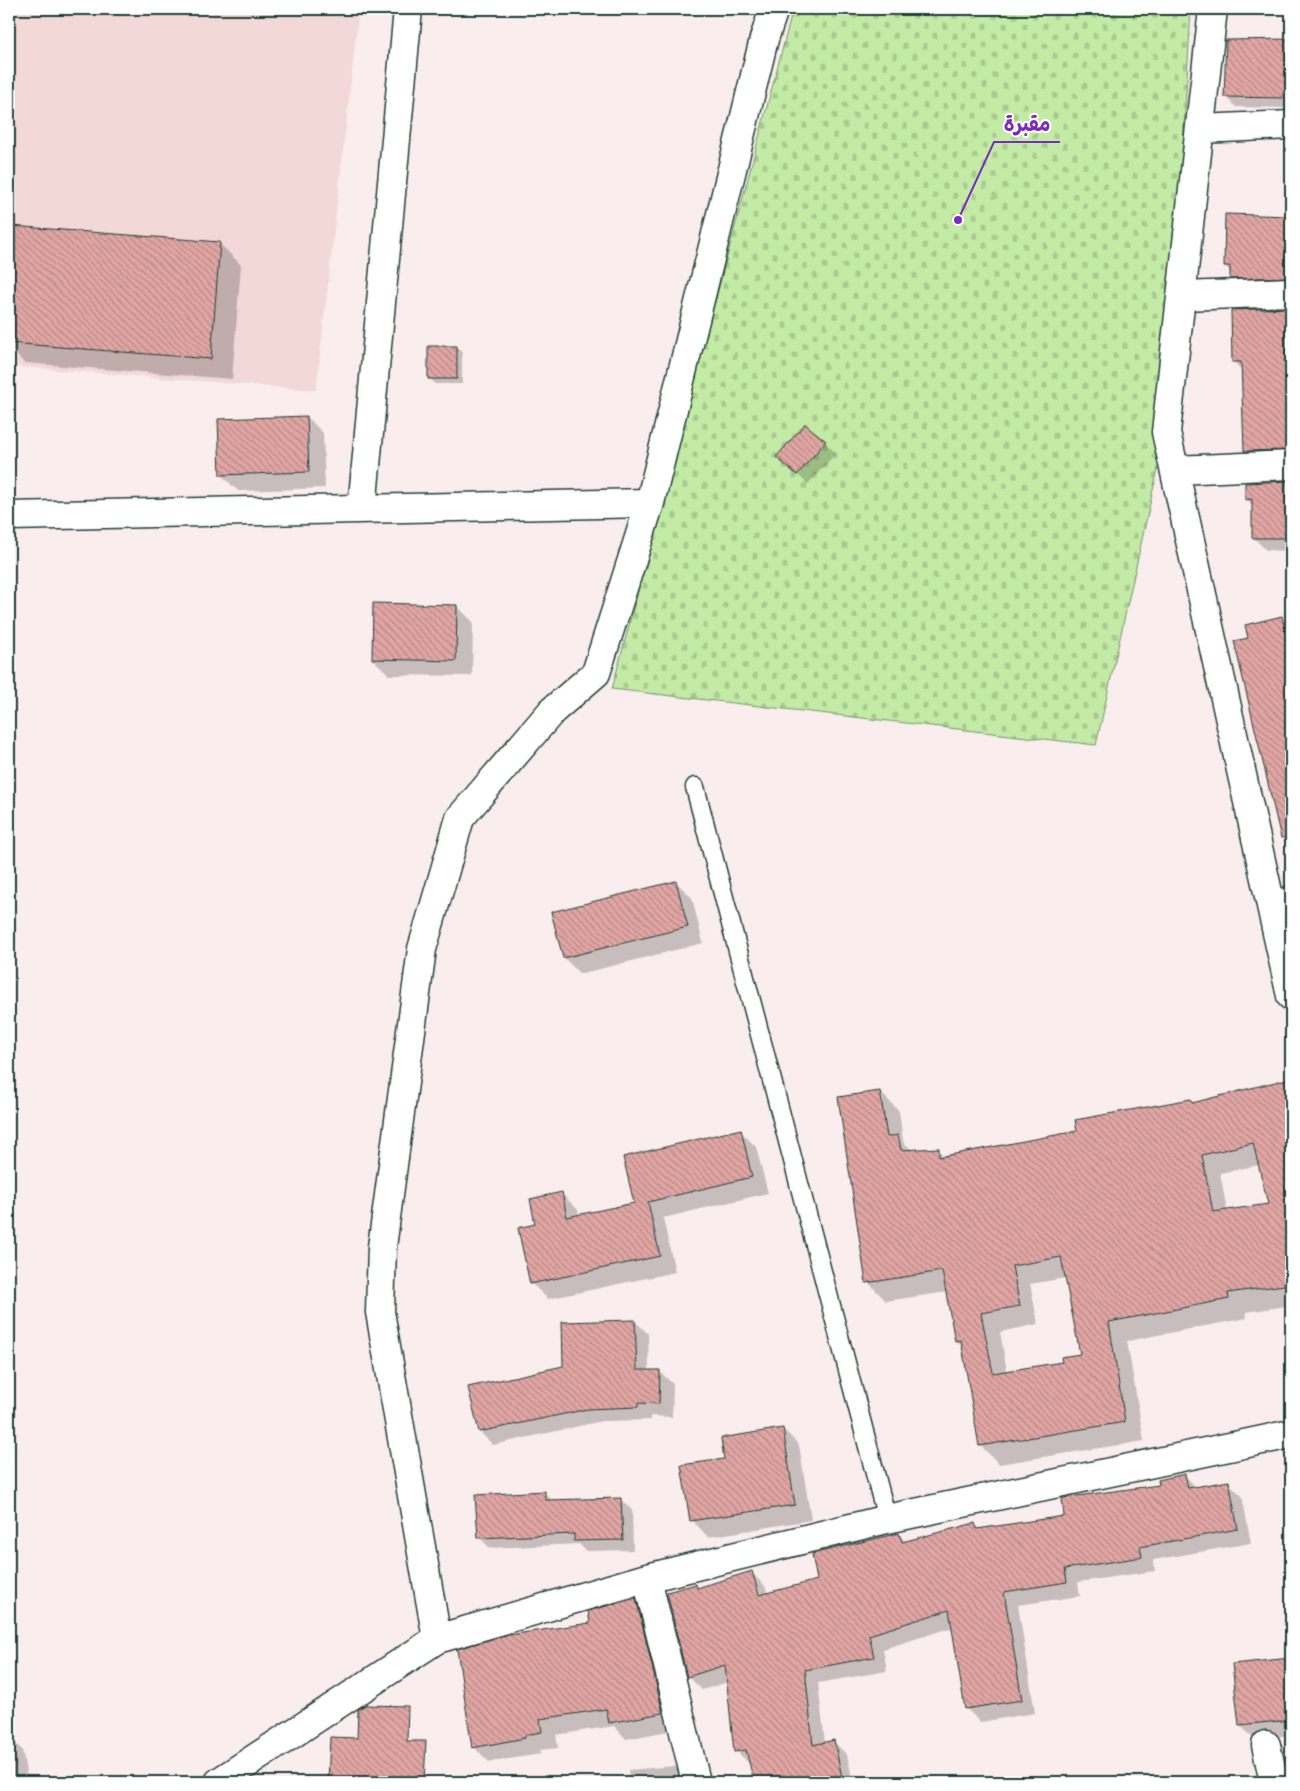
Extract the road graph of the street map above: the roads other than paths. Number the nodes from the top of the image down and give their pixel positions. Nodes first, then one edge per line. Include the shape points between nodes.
1 (408, 9) edge
2 (774, 9) edge
3 (1213, 9) edge
4 (1291, 125) edge
5 (1200, 129) junction
6 (1291, 292) edge
7 (1182, 296) junction
8 (1291, 465) edge
9 (1175, 470) junction
10 (650, 503) junction
11 (362, 509) junction
12 (9, 516) edge
13 (695, 787) dead end
14 (1281, 899) edge
15 (1291, 996) edge
16 (1291, 1434) edge
17 (887, 1519) junction
18 (647, 1578) junction
19 (437, 1640) junction
20 (1266, 1745) dead end
21 (219, 1782) edge
22 (696, 1782) edge
23 (1274, 1782) edge

1 - 11 street
2 - 10 street
3 - 5 street
4 - 5 street
5 - 7 street
6 - 7 street
7 - 9 street via 1166,432
8 - 9 street
9 - 14 street
10 - 11 street
10 - 19 street via 596,673 552,711 460,818 422,949 382,1247 380,1312
11 - 12 street
13 - 17 lane
14 - 15 street
16 - 17 street
17 - 18 street
18 - 19 street
18 - 22 street
19 - 21 street
20 - 23 street

